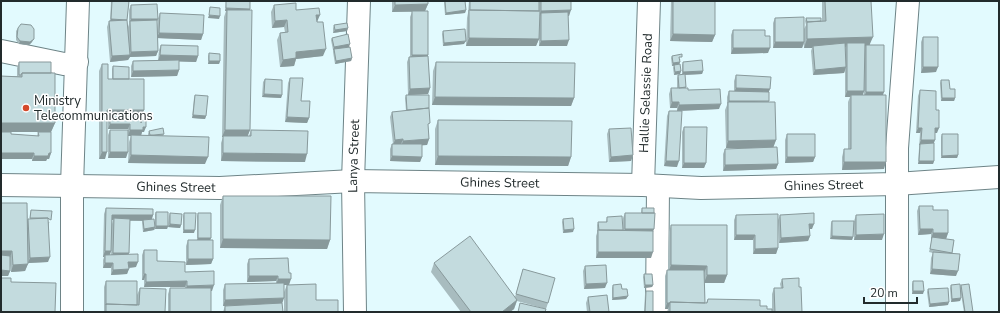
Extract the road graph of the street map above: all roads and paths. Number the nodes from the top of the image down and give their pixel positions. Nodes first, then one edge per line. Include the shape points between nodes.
1 (78, 1) edge
2 (359, 1) edge
3 (649, 1) edge
4 (908, 1) edge
5 (1, 51) edge
6 (77, 62) junction
7 (999, 177) edge
8 (354, 181) junction
9 (896, 184) junction
10 (1, 185) edge
11 (650, 185) junction
12 (72, 186) junction
13 (72, 312) edge
14 (355, 312) edge
15 (657, 312) edge
16 (897, 312) edge

1 - 6 street
2 - 8 street, Lanya Street
3 - 11 street, Hallie Selassie Road
4 - 9 street
5 - 6 street via 64,64
6 - 12 street
7 - 9 street, Ghines Street
8 - 11 street, Ghines Street
8 - 12 street, Ghines Street via 220,188
8 - 14 street, Lanya Street
9 - 11 street, Ghines Street via 702,188
9 - 16 street
10 - 12 street, Ghines Street
11 - 15 street, Hallie Selassie Road
12 - 13 street

